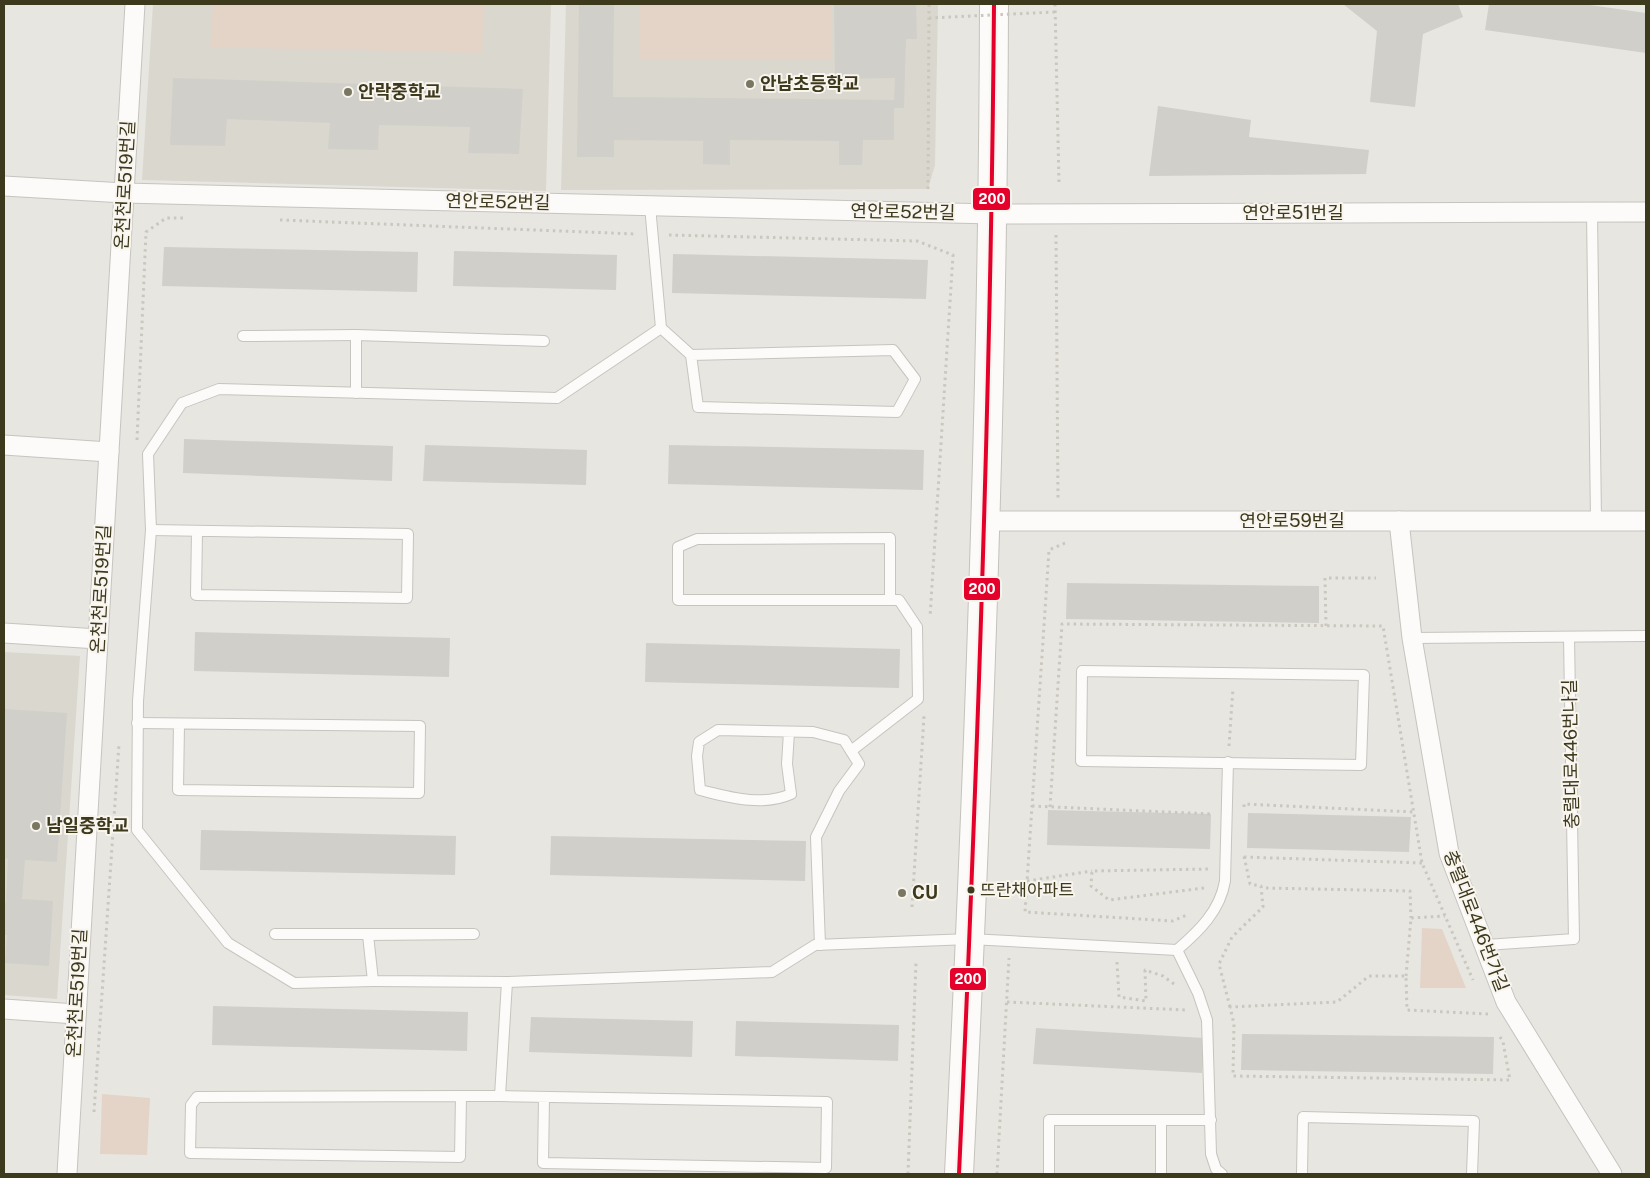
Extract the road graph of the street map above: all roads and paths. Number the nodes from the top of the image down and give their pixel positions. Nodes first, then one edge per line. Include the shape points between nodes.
1 (135, 4) edge
2 (930, 4) edge
3 (994, 4) edge
4 (1055, 4) edge
5 (1055, 12) junction
6 (929, 18) junction
7 (1059, 183) dead end
8 (4, 186) edge
9 (928, 189) dead end
10 (124, 193) junction
11 (650, 206) junction
12 (1592, 212) junction
13 (1646, 212) edge
14 (993, 214) junction
15 (270, 220) dead end
16 (1056, 234) dead end
17 (652, 235) junction
18 (661, 328) junction
19 (356, 335) junction
20 (243, 336) dead end
21 (544, 341) dead end
22 (691, 356) junction
23 (356, 393) junction
24 (4, 445) edge
25 (109, 452) junction
26 (1058, 504) dead end
27 (987, 521) junction
28 (1399, 521) junction
29 (1596, 521) junction
30 (1646, 521) edge
31 (151, 530) junction
32 (197, 531) junction
33 (1050, 550) dead end
34 (1376, 578) dead end
35 (890, 600) junction
36 (930, 620) dead end
37 (1326, 626) dead end
38 (4, 633) edge
39 (1646, 636) edge
40 (1568, 637) junction
41 (1412, 638) junction
42 (98, 639) junction
43 (1234, 672) junction
44 (924, 709) dead end
45 (138, 723) junction
46 (179, 724) junction
47 (789, 732) junction
48 (851, 751) junction
49 (1228, 762) junction
50 (1032, 806) junction
51 (1414, 812) dead end
52 (1244, 813) dead end
53 (1212, 824) dead end
54 (1244, 848) dead end
55 (1244, 857) junction
56 (1212, 861) dead end
57 (1210, 869) junction
58 (1092, 871) junction
59 (1208, 875) dead end
60 (1027, 881) junction
61 (1206, 882) dead end
62 (1204, 888) junction
63 (1266, 888) dead end
64 (1202, 896) dead end
65 (912, 907) dead end
66 (1190, 914) dead end
67 (1446, 916) junction
68 (1411, 918) junction
69 (275, 934) dead end
70 (970, 940) junction
71 (820, 945) junction
72 (1486, 945) junction
73 (1177, 950) junction
74 (1018, 958) dead end
75 (1117, 958) dead end
76 (916, 962) dead end
77 (1406, 976) junction
78 (373, 981) junction
79 (507, 982) junction
80 (1474, 982) dead end
81 (1181, 988) dead end
82 (1007, 1002) junction
83 (1187, 1003) dead end
84 (1230, 1007) junction
85 (1485, 1007) dead end
86 (4, 1009) edge
87 (76, 1014) junction
88 (1489, 1014) junction
89 (1492, 1021) dead end
90 (1496, 1028) dead end
91 (461, 1096) junction
92 (500, 1096) junction
93 (544, 1098) junction
94 (1161, 1120) junction
95 (1211, 1120) junction
96 (67, 1174) edge
97 (908, 1174) edge
98 (959, 1174) edge
99 (997, 1174) edge
100 (1049, 1174) edge
101 (1160, 1174) edge
102 (1222, 1174) edge
103 (1302, 1174) edge
104 (1472, 1174) edge
105 (1612, 1174) edge

1 - 10 street, 온천천로519번길
2 - 6 path
3 - 14 main road
4 - 5 path
5 - 6 path, bridge
5 - 7 path
6 - 9 path
8 - 10 street, 연안로52번길
10 - 11 street, 연안로52번길
10 - 25 street, 온천천로519번길
11 - 14 street, 연안로52번길
11 - 17 lane
12 - 13 street, 연안로51번길
12 - 14 street, 연안로51번길
12 - 29 lane
14 - 27 main road
15 - 17 path
16 - 26 path
17 - 18 lane
17 - 36 path via 917,241 953,255
18 - 22 lane
18 - 23 lane via 557,398
19 - 20 lane
19 - 21 lane
19 - 23 lane
22 - 22 lane via 893,350 914,379 897,412 698,407
23 - 31 lane via 219,389 182,403 148,454
24 - 25 street
25 - 42 street, 온천천로519번길
27 - 28 street, 연안로59번길
27 - 70 main road
28 - 29 street, 연안로59번길
28 - 41 street, 충렬대로446번가길
29 - 30 street, 연안로59번길
31 - 32 lane
31 - 45 lane
32 - 32 lane via 408,534 407,598 196,595
33 - 50 path
34 - 37 path via 1325,578
35 - 35 lane via 678,600 678,547 697,539 890,538
35 - 48 lane via 900,600 917,627 918,699
38 - 42 street
39 - 40 lane
40 - 41 lane
40 - 72 lane, 충렬대로446번나길 via 1574,939
41 - 72 street, 충렬대로446번가길 via 1448,853
42 - 87 street, 온천천로519번길
43 - 49 path
43 - 49 lane via 1364,675 1361,766
43 - 49 lane via 1082,671 1081,761
44 - 65 path
45 - 46 lane
45 - 78 lane via 136,830 228,944 294,983
46 - 46 lane via 420,726 419,792 178,790
47 - 47 lane via 718,730 699,742 700,790 740,799 778,800 791,794 787,764
47 - 48 lane via 813,732 844,740
48 - 71 lane via 859,764 839,791 816,837
49 - 73 lane via 1223,893 1210,918
50 - 53 path via 1211,814
50 - 60 path
51 - 52 path via 1244,804
54 - 55 path
55 - 67 path via 1422,863
55 - 84 path via 1250,884 1261,886 1263,907 1232,936 1219,964
56 - 57 path
57 - 58 path
57 - 59 path
58 - 60 path
58 - 62 path via 1091,886 1109,900
60 - 66 path via 1025,912 1173,921
61 - 62 path
62 - 64 path
63 - 68 path via 1410,890
67 - 68 path
67 - 80 path
68 - 77 path
69 - 78 lane via 474,934 368,934
70 - 71 lane
70 - 73 lane
70 - 98 main road
71 - 79 lane via 772,972
72 - 105 street, 충렬대로446번가길 via 1506,1002
73 - 95 lane via 1207,1020
74 - 82 path via 1009,958
75 - 81 path via 1119,997 1146,1002 1146,970
76 - 97 path
77 - 84 path via 1369,976 1337,1002
77 - 88 path via 1407,1010
78 - 79 lane
79 - 92 lane
82 - 83 path via 1190,1010
82 - 99 path
84 - 90 path via 1234,1024 1233,1076 1510,1080 1503,1042
85 - 88 path
86 - 87 street
87 - 96 street, 온천천로519번길
88 - 89 path
91 - 91 lane via 197,1097 191,1105 190,1153 460,1157
91 - 92 lane
92 - 93 lane
93 - 93 lane via 828,1102 826,1168 543,1163
94 - 95 lane
94 - 100 lane via 1049,1120
94 - 101 lane
95 - 102 lane via 1212,1160
103 - 104 lane via 1304,1117 1474,1122

